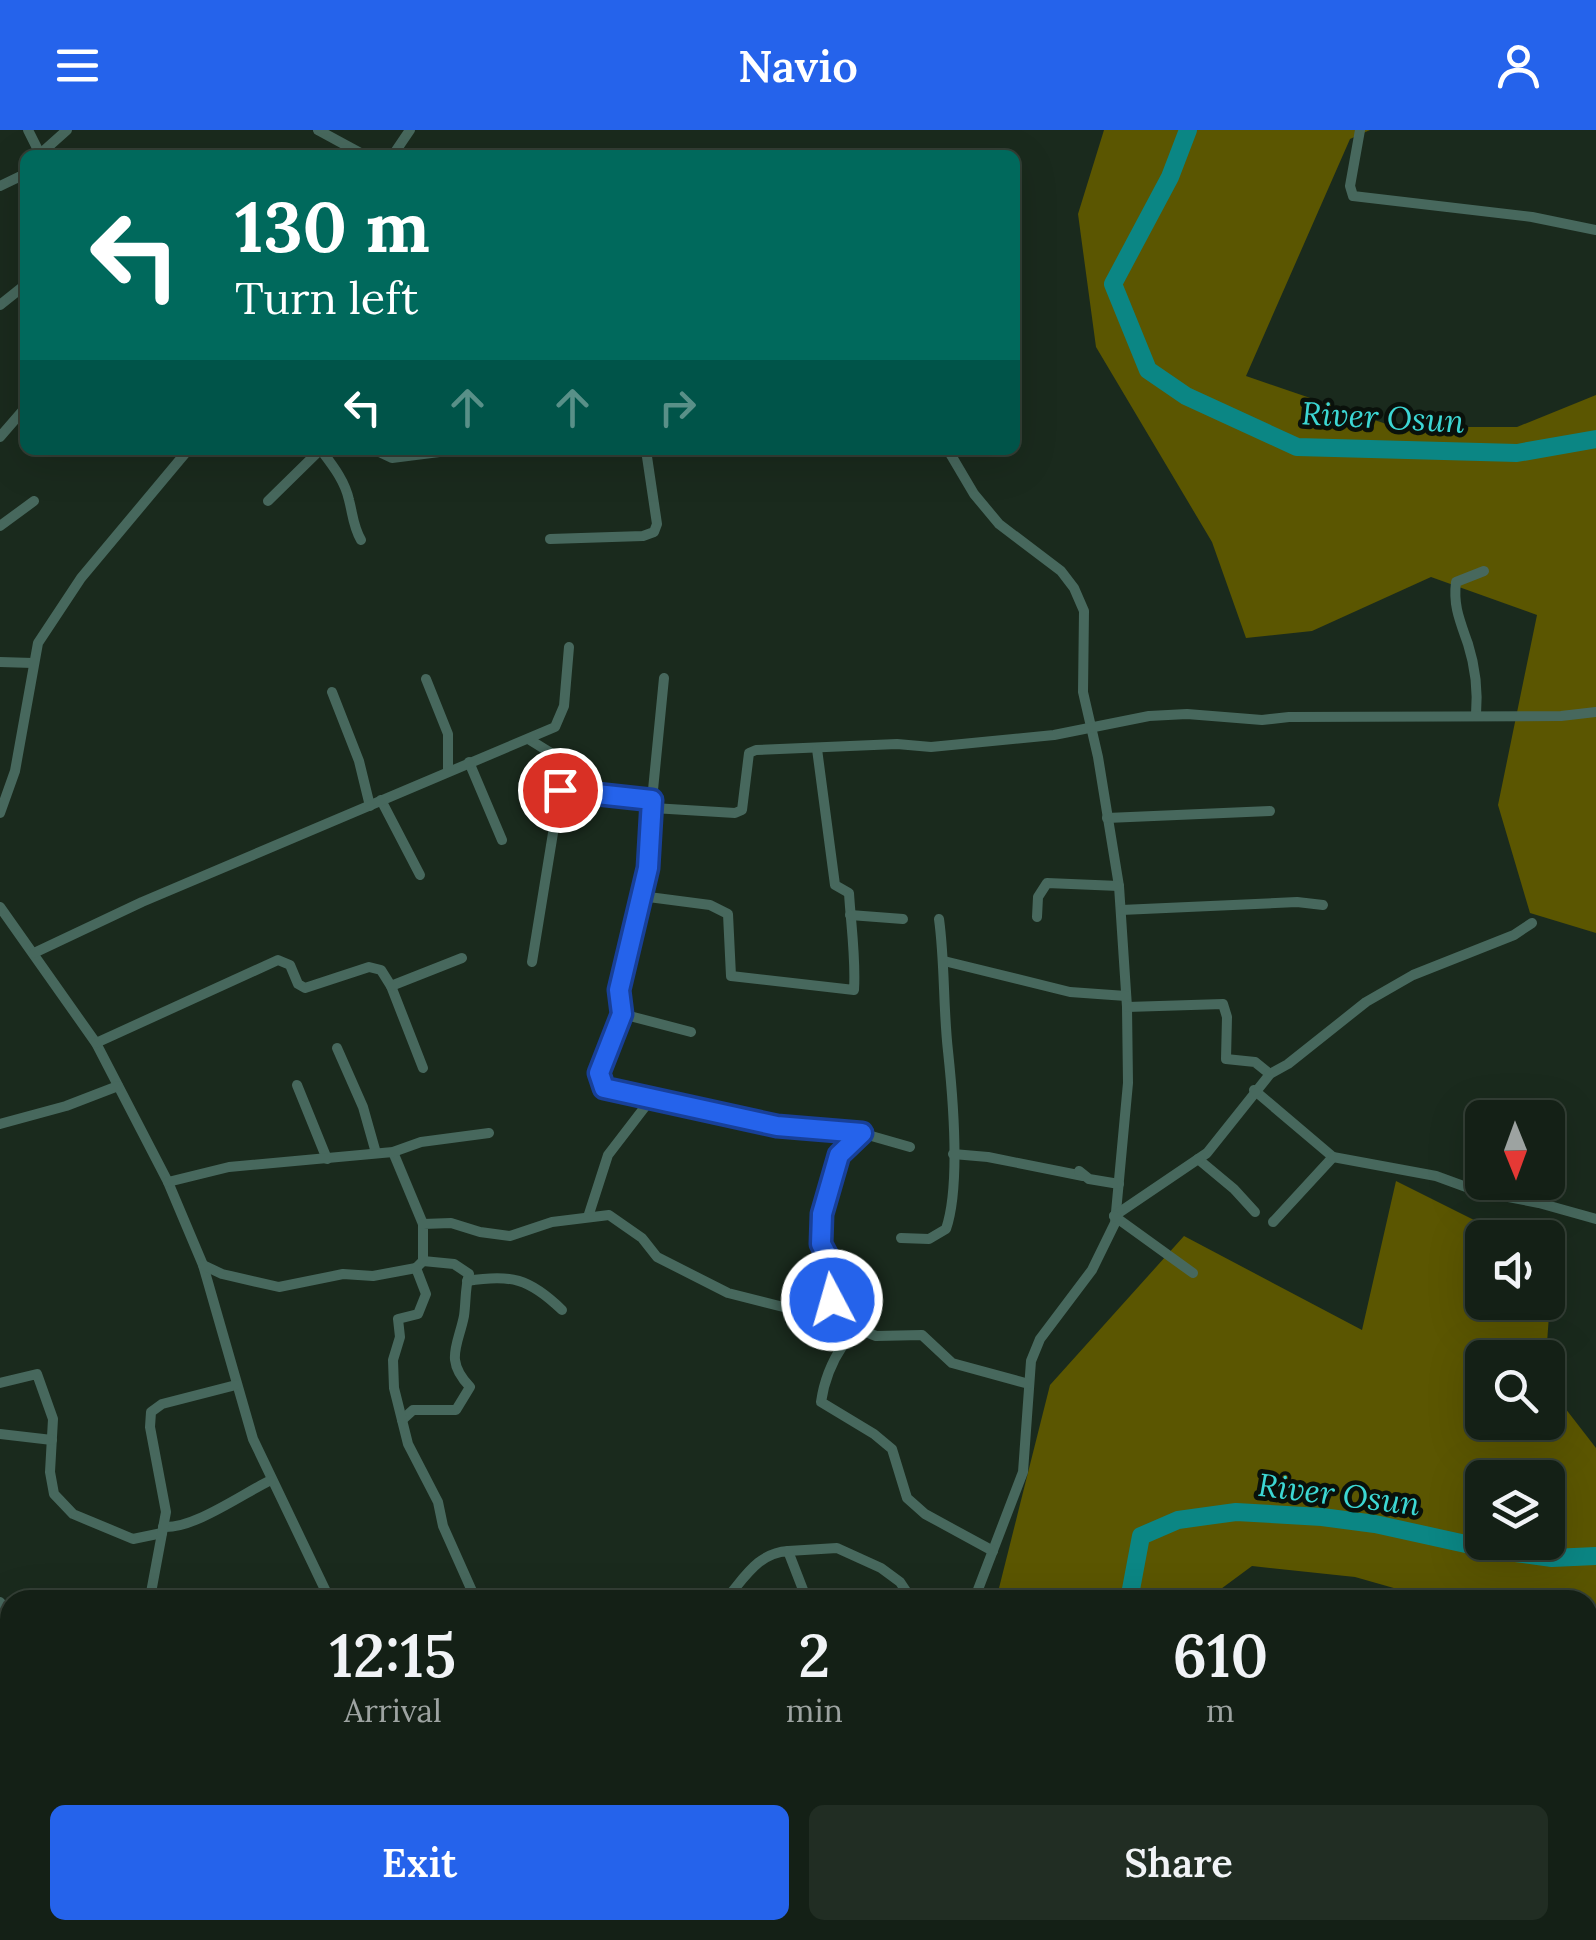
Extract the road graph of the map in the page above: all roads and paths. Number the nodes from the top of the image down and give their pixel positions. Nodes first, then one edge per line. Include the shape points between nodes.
1 (67, 130) edge
2 (318, 130) edge
3 (1360, 130) edge
4 (44, 150) edge
5 (355, 150) edge
6 (1596, 230) edge
7 (20, 289) edge
8 (0, 305) edge
9 (20, 414) edge
10 (0, 437) edge
11 (184, 455) edge
12 (315, 455) edge
13 (324, 455) edge
14 (385, 455) edge
15 (415, 455) edge
16 (647, 455) edge
17 (951, 455) edge
18 (34, 501) dead end
19 (268, 501) dead end
20 (0, 526) edge
21 (550, 539) dead end
22 (361, 540) dead end
23 (1484, 571) dead end
24 (569, 646) dead end
25 (0, 662) edge
26 (33, 664) junction
27 (664, 678) dead end
28 (426, 679) dead end
29 (332, 692) dead end
30 (1596, 712) edge
31 (1476, 715) junction
32 (1090, 729) junction
33 (530, 740) junction
34 (817, 749) junction
35 (469, 762) junction
36 (448, 771) junction
37 (560, 790) junction
38 (376, 803) junction
39 (653, 804) junction
40 (1270, 811) dead end
41 (0, 813) edge
42 (1107, 818) junction
43 (502, 840) dead end
44 (420, 875) dead end
45 (1119, 886) junction
46 (641, 896) junction
47 (1323, 905) dead end
48 (0, 907) edge
49 (1121, 910) junction
50 (850, 915) junction
51 (1037, 917) dead end
52 (903, 919) dead end
53 (939, 919) dead end
54 (1532, 924) dead end
55 (34, 953) junction
56 (462, 958) dead end
57 (532, 962) dead end
58 (944, 962) junction
59 (390, 986) junction
60 (1126, 1002) junction
61 (622, 1014) junction
62 (690, 1032) dead end
63 (96, 1043) junction
64 (337, 1048) dead end
65 (423, 1068) dead end
66 (1270, 1074) junction
67 (297, 1085) dead end
68 (118, 1086) junction
69 (1254, 1090) junction
70 (651, 1099) junction
71 (0, 1124) edge
72 (489, 1133) dead end
73 (862, 1133) junction
74 (910, 1147) dead end
75 (393, 1152) junction
76 (376, 1153) junction
77 (953, 1154) junction
78 (1333, 1158) junction
79 (327, 1159) junction
80 (1198, 1159) junction
81 (168, 1182) junction
82 (1119, 1184) junction
83 (1255, 1212) dead end
84 (1114, 1216) junction
85 (588, 1218) junction
86 (1596, 1219) edge
87 (1273, 1222) dead end
88 (423, 1224) junction
89 (901, 1238) dead end
90 (420, 1264) junction
91 (203, 1266) junction
92 (1193, 1272) dead end
93 (467, 1282) junction
94 (832, 1300) junction
95 (562, 1310) dead end
96 (814, 1315) junction
97 (856, 1328) junction
98 (0, 1383) edge
99 (1029, 1384) junction
100 (236, 1386) junction
101 (402, 1420) junction
102 (0, 1434) edge
103 (52, 1440) junction
104 (271, 1480) junction
105 (162, 1530) junction
106 (993, 1550) junction
107 (788, 1551) junction
108 (151, 1590) edge
109 (325, 1590) edge
110 (473, 1590) edge
111 (733, 1590) edge
112 (804, 1590) edge
113 (905, 1590) edge
114 (978, 1590) edge

1 - 4 street
2 - 5 street
3 - 6 street via 1353,196
7 - 8 street
9 - 10 street
11 - 26 street via 65,600
12 - 19 street
13 - 22 street via 339,473
14 - 15 street
16 - 21 street via 654,532
17 - 32 street via 999,524 1074,588 1084,611 1081,673
18 - 20 street
23 - 31 street via 1456,582 1454,597 1473,668
24 - 33 street via 562,716
25 - 26 street
26 - 41 street via 15,771
27 - 39 street
28 - 36 street via 448,734
29 - 38 street
30 - 31 street
31 - 32 street via 1262,720 1187,714
32 - 34 street via 930,746
32 - 42 street
33 - 35 street
33 - 37 street via 550,753
34 - 39 street via 749,753 745,802 736,813
34 - 50 street via 834,885 848,893
35 - 36 street
35 - 43 street
36 - 38 street
37 - 39 street
37 - 57 street
38 - 44 street
38 - 55 street
39 - 46 street
40 - 42 street
42 - 45 street
45 - 49 street
45 - 51 street via 1047,884
46 - 50 street via 710,905 728,914 731,976 854,990
46 - 61 street via 619,990
47 - 49 street
48 - 55 street
49 - 60 street
50 - 52 street
53 - 58 street
54 - 66 street via 1397,984
55 - 63 street
56 - 59 street
58 - 60 street
58 - 77 street
59 - 63 street via 381,970 369,967 305,988 290,965 278,960
59 - 65 street
60 - 66 street via 1223,1004 1226,1058 1255,1062
60 - 82 street via 1128,1083
61 - 62 street
61 - 70 street via 599,1073 604,1088
63 - 68 street
64 - 76 street
66 - 69 street
67 - 79 street
68 - 71 street
68 - 81 street
69 - 78 street
69 - 80 street
70 - 73 street via 777,1126
70 - 85 street via 608,1155
72 - 75 street
73 - 74 street
73 - 94 street via 839,1155 822,1214 821,1244 838,1276
75 - 76 street
75 - 88 street
76 - 79 street
77 - 82 street
77 - 89 street via 946,1229 929,1239
78 - 86 street via 1436,1176
78 - 87 street
79 - 81 street via 229,1167
80 - 83 street
80 - 84 street
81 - 91 street
82 - 84 street
84 - 92 street
84 - 99 street via 1092,1270 1040,1339
85 - 88 street via 510,1236
85 - 96 street via 618,1219 657,1257 728,1293
88 - 90 street
90 - 91 street via 280,1287
90 - 93 street via 454,1264 469,1274
90 - 101 street via 426,1294 418,1314 398,1319 393,1360
91 - 100 street
93 - 95 street via 515,1278
93 - 101 street via 453,1352 470,1386 456,1410 412,1410
94 - 96 street
94 - 97 street via 857,1315
96 - 97 street
97 - 99 street via 876,1336 922,1335 952,1363
97 - 106 street via 832,1364 821,1402 892,1449 907,1498 925,1514
98 - 103 street via 37,1374 53,1419
99 - 106 street via 1023,1472
100 - 104 street
100 - 105 street via 151,1412 166,1512
101 - 110 street
102 - 103 street
103 - 105 street via 54,1494 73,1514 132,1539
104 - 105 street
104 - 109 street
105 - 108 street
106 - 114 street
107 - 111 street via 774,1552
107 - 112 street
107 - 113 street via 837,1548 881,1568

